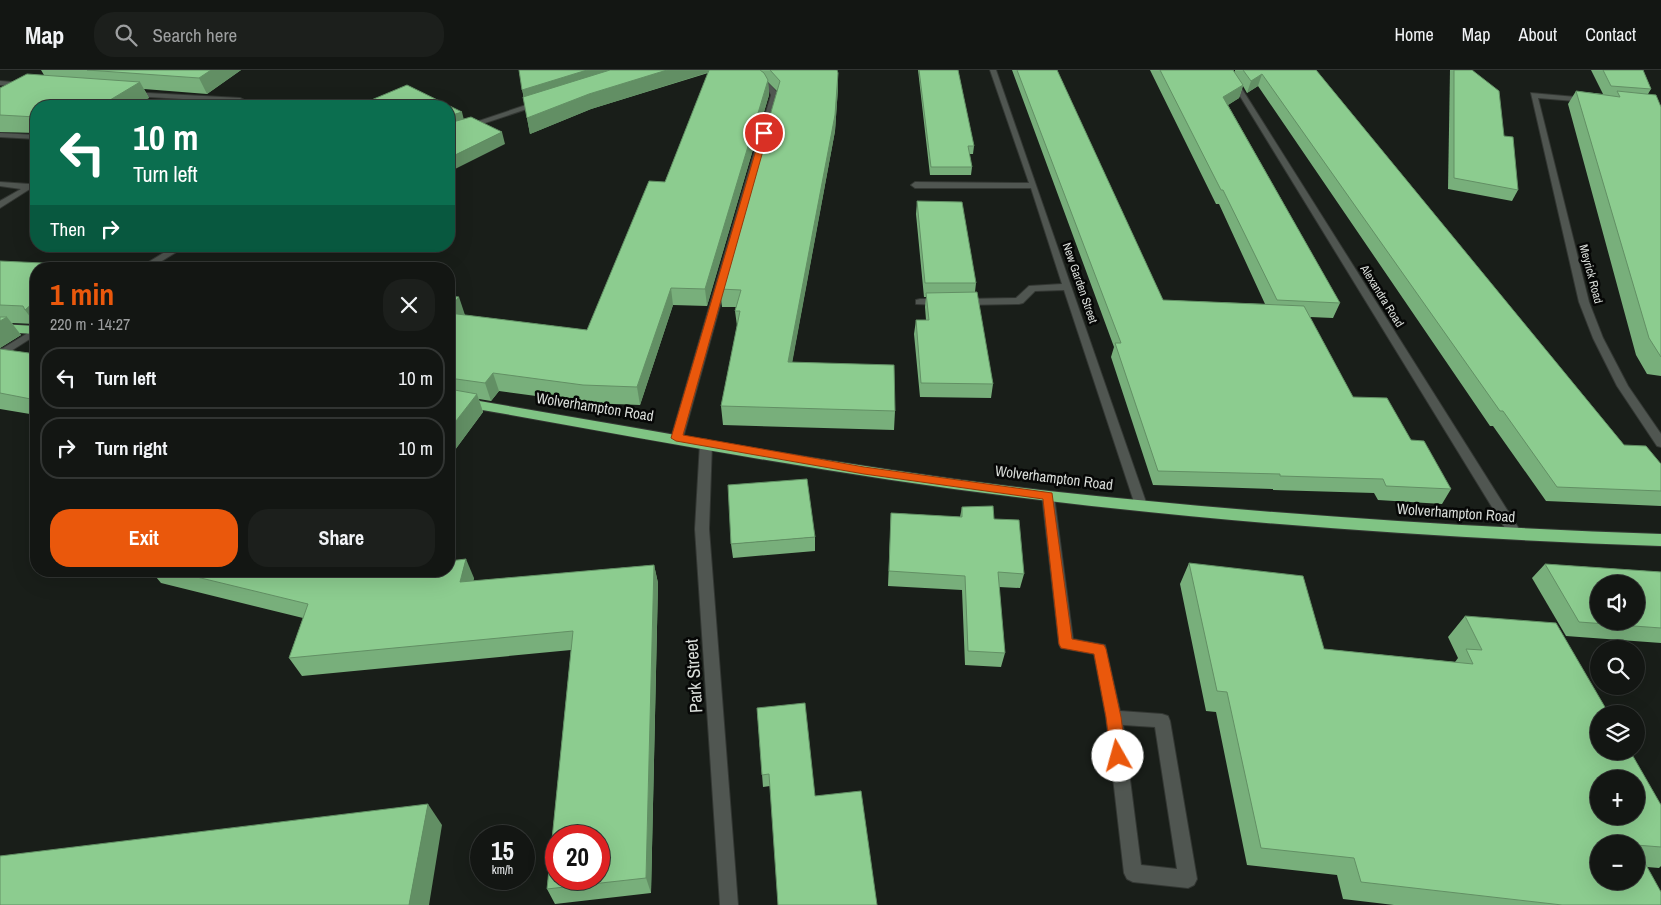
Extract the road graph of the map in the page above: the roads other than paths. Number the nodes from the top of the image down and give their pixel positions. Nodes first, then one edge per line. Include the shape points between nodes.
1 (744, 70) edge
2 (993, 70) edge
3 (1227, 70) edge
4 (0, 83) edge
5 (37, 86) edge
6 (123, 93) edge
7 (182, 97) junction
8 (177, 100) edge
9 (240, 100) edge
10 (550, 100) edge
11 (1593, 100) edge
12 (455, 131) edge
13 (0, 135) edge
14 (30, 137) edge
15 (0, 184) edge
16 (915, 185) dead end
17 (1034, 186) junction
18 (0, 206) edge
19 (172, 252) edge
20 (154, 262) edge
21 (1068, 287) junction
22 (920, 302) dead end
23 (0, 328) edge
24 (30, 330) edge
25 (30, 335) edge
26 (0, 355) edge
27 (455, 401) edge
28 (676, 438) junction
29 (706, 443) junction
30 (1661, 443) edge
31 (1048, 496) junction
32 (1141, 505) junction
33 (1516, 534) junction
34 (1661, 540) edge
35 (1114, 717) junction
36 (730, 905) edge

1 - 28 street via 768,85 775,94
2 - 17 street, New Garden Street
3 - 33 street, Alexandra Road
4 - 5 street
6 - 7 street
7 - 8 street
7 - 9 street
10 - 12 street
11 - 30 street, Meyrick Road via 1534,95 1584,302 1623,386
13 - 14 street
15 - 18 street via 28,188
16 - 17 street
17 - 21 street, New Garden Street
19 - 20 street
21 - 22 street via 1032,288 1019,301
21 - 32 street, New Garden Street
23 - 24 highway
25 - 26 street
27 - 28 highway, Wolverhampton Road
28 - 29 highway, Wolverhampton Road
29 - 31 highway, Wolverhampton Road via 864,471
29 - 36 street, Park Street via 702,528
31 - 32 highway, Wolverhampton Road
31 - 35 street via 1066,644 1100,649
32 - 33 highway, Wolverhampton Road via 1317,522
33 - 34 highway, Wolverhampton Road
35 - 35 street via 1133,873 1188,879 1162,721

